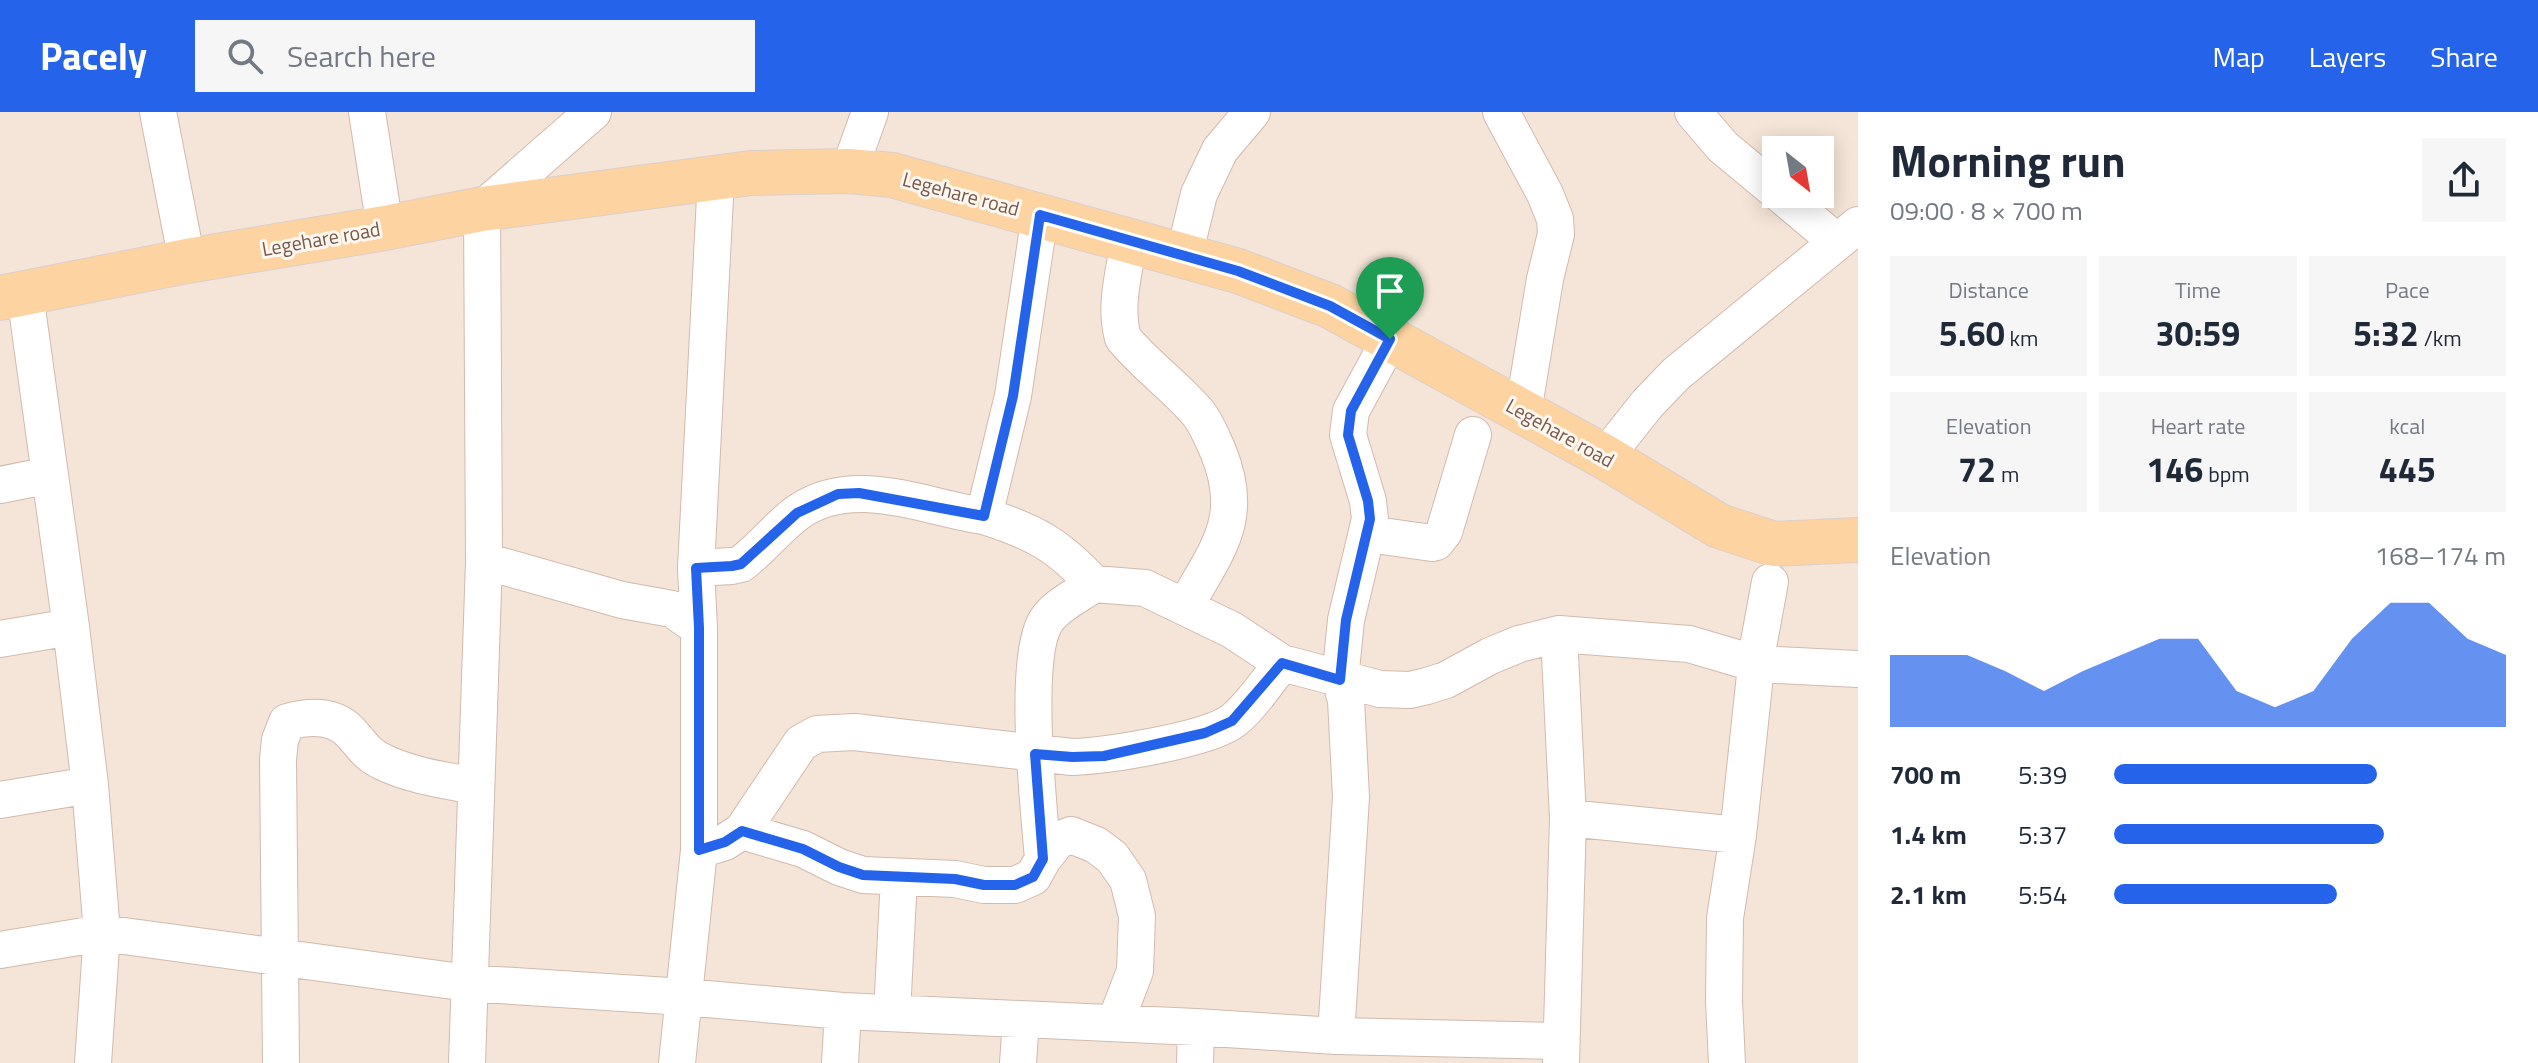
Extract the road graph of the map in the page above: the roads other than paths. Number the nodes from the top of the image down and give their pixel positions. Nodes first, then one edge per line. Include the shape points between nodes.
1 (158, 112) edge
2 (367, 112) edge
3 (593, 112) edge
4 (870, 112) edge
5 (1252, 112) edge
6 (1501, 112) edge
7 (1693, 112) edge
8 (849, 171) junction
9 (716, 178) junction
10 (1762, 179) edge
11 (1805, 208) edge
12 (482, 209) junction
13 (1040, 215) junction
14 (385, 228) junction
15 (1848, 233) edge
16 (1129, 241) junction
17 (1184, 256) junction
18 (187, 261) junction
19 (12, 296) edge
20 (1390, 339) junction
21 (1523, 412) junction
22 (1473, 435) dead end
23 (1605, 457) junction
24 (50, 475) junction
25 (0, 485) edge
26 (984, 516) junction
27 (1368, 534) junction
28 (1858, 540) edge
29 (484, 561) junction
30 (696, 568) junction
31 (1770, 582) dead end
32 (1094, 584) junction
33 (1185, 607) junction
34 (71, 627) junction
35 (699, 628) junction
36 (1559, 634) junction
37 (0, 639) edge
38 (1758, 656) junction
39 (1282, 663) junction
40 (1858, 669) edge
41 (1340, 680) junction
42 (1035, 754) junction
43 (90, 785) junction
44 (475, 786) junction
45 (0, 800) edge
46 (1568, 818) junction
47 (742, 831) junction
48 (1738, 835) junction
49 (699, 850) junction
50 (1043, 859) junction
51 (899, 877) junction
52 (102, 933) junction
53 (0, 950) edge
54 (281, 957) junction
55 (468, 983) junction
56 (684, 997) junction
57 (843, 1011) junction
58 (892, 1013) junction
59 (1021, 1020) junction
60 (1115, 1023) junction
61 (1196, 1027) junction
62 (1336, 1036) junction
63 (1561, 1052) edge
64 (93, 1063) edge
65 (281, 1063) edge
66 (467, 1063) edge
67 (677, 1063) edge
68 (840, 1063) edge
69 (1018, 1063) edge
70 (1195, 1063) edge
71 (1727, 1063) edge

1 - 18 street
2 - 14 street
3 - 12 street
4 - 8 street
5 - 17 street via 1209,172
6 - 21 street via 1555,219
7 - 10 street via 1723,147
8 - 9 main road, Legehare road
8 - 13 main road, Legehare road via 892,175
9 - 12 main road, Legehare road
9 - 30 street
11 - 15 street
12 - 14 main road, Legehare road
12 - 29 street
13 - 16 main road, Legehare road
13 - 26 street via 1013,396
14 - 18 main road, Legehare road
15 - 23 street via 1676,374
16 - 17 main road, Legehare road
16 - 33 street via 1119,304 1123,338 1199,414 1224,467 1231,506 1220,542
17 - 20 main road, Legehare road via 1330,306
18 - 19 main road, Legehare road
19 - 24 street
20 - 21 main road, Legehare road
20 - 27 street via 1351,411 1348,435 1368,501
21 - 23 main road, Legehare road
22 - 27 street via 1444,532 1436,542
23 - 28 main road, Legehare road via 1719,526 1774,544
24 - 25 street
24 - 34 street
26 - 30 street via 859,493 838,494 797,513 741,564
26 - 32 street via 1039,537 1070,557
27 - 41 street via 1346,620
29 - 35 street via 672,609
29 - 44 street
30 - 35 street
31 - 38 street
32 - 33 street via 1145,588
32 - 42 street via 1053,613 1038,637
33 - 39 street
34 - 37 street
34 - 43 street
35 - 49 street
36 - 38 street via 1689,644
36 - 41 street via 1519,644 1446,680 1410,690
36 - 46 street
38 - 40 street
38 - 48 street
39 - 41 street
39 - 42 street via 1232,721 1205,733 1104,756
41 - 62 street via 1346,700 1351,797
42 - 47 street via 854,732 817,734 801,743
42 - 50 street
43 - 45 street
43 - 52 street
44 - 54 street via 382,762 328,718 287,722 278,759
44 - 55 street
46 - 48 street
46 - 63 street
47 - 49 street
47 - 51 street via 863,875
48 - 71 street via 1725,918
49 - 56 street
50 - 51 street via 1033,877 1015,885
50 - 60 street via 1058,840 1071,835 1112,857 1128,880 1137,916 1135,971
51 - 58 street
52 - 53 street
52 - 54 street
52 - 64 street
54 - 55 street
54 - 65 street
55 - 56 street
55 - 66 street
56 - 57 street
56 - 67 street
57 - 58 street
57 - 68 street
58 - 59 street
59 - 60 street
59 - 69 street
60 - 61 street
61 - 62 street
61 - 70 street
62 - 63 street

